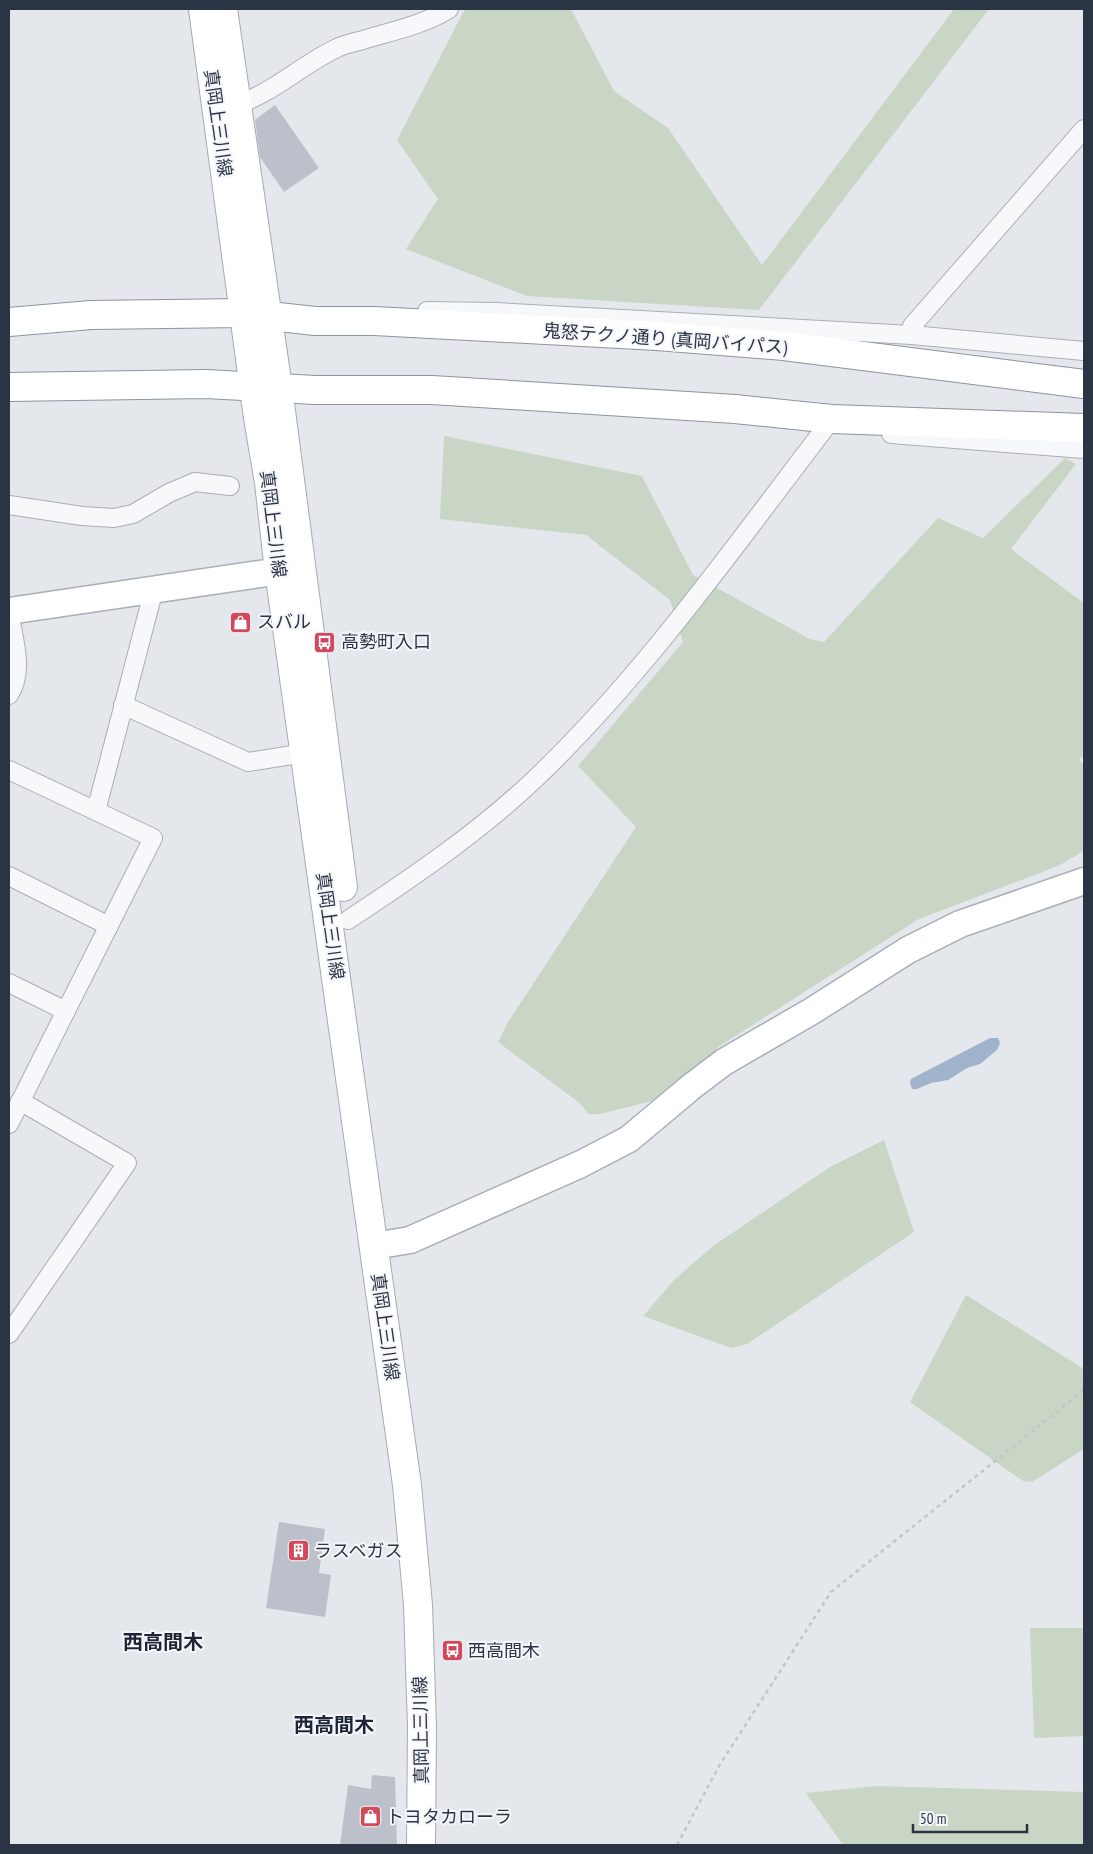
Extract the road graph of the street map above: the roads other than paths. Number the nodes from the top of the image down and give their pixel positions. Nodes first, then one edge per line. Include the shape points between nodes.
1 (203, 9) edge
2 (223, 9) edge
3 (449, 9) edge
4 (226, 107) junction
5 (1084, 129) edge
6 (255, 314) junction
7 (374, 321) junction
8 (9, 322) edge
9 (912, 334) junction
10 (1084, 351) edge
11 (1084, 384) edge
12 (9, 387) edge
13 (266, 387) junction
14 (832, 419) junction
15 (1084, 428) edge
16 (1084, 449) edge
17 (230, 486) dead end
18 (9, 505) edge
19 (290, 569) junction
20 (154, 590) junction
21 (9, 611) edge
22 (9, 695) edge
23 (123, 705) junction
24 (305, 753) junction
25 (9, 770) edge
26 (96, 811) junction
27 (9, 876) edge
28 (1084, 882) edge
29 (348, 920) junction
30 (109, 926) junction
31 (9, 983) edge
32 (66, 1011) junction
33 (18, 1094) edge
34 (9, 1124) edge
35 (384, 1245) junction
36 (9, 1334) edge
37 (421, 1845) edge
38 (439, 1845) edge

1 - 4 main road, 真岡上三川線
2 - 4 main road, 真岡上三川線
3 - 4 street via 432,19 339,47 276,86
4 - 6 main road, 真岡上三川線
5 - 9 street via 912,326
6 - 7 main road, 鬼怒テクノ通り (真岡バイパス) via 315,321
6 - 8 main road, 鬼怒テクノ通り (真岡バイパス) via 90,315
6 - 13 main road, 真岡上三川線
7 - 9 street via 406,311 496,312
7 - 11 main road, 鬼怒テクノ通り (真岡バイパス) via 784,346
9 - 10 street
12 - 13 main road via 206,384
13 - 14 main road via 432,390 734,409
13 - 19 main road, 真岡上三川線 via 258,418 269,483
14 - 15 main road
14 - 16 street via 878,433
14 - 29 street via 666,634 591,722 498,812 420,873
17 - 18 street via 195,482 133,514 114,518
19 - 20 street
19 - 24 main road, 真岡上三川線
19 - 29 main road, 真岡上三川線
20 - 21 street
20 - 23 street
21 - 22 street via 18,670 15,686
23 - 24 street via 248,762
23 - 26 street
24 - 35 main road, 真岡上三川線
25 - 26 street
26 - 30 street via 153,838
27 - 30 street
28 - 35 street via 960,924 908,950 724,1062 629,1140 410,1240
29 - 35 main road, 真岡上三川線
30 - 32 street
31 - 32 street
32 - 33 street
33 - 34 street
33 - 36 street via 127,1163
35 - 37 main road, 真岡上三川線 via 418,1605
35 - 38 main road, 真岡上三川線 via 424,1484 435,1604 440,1727

